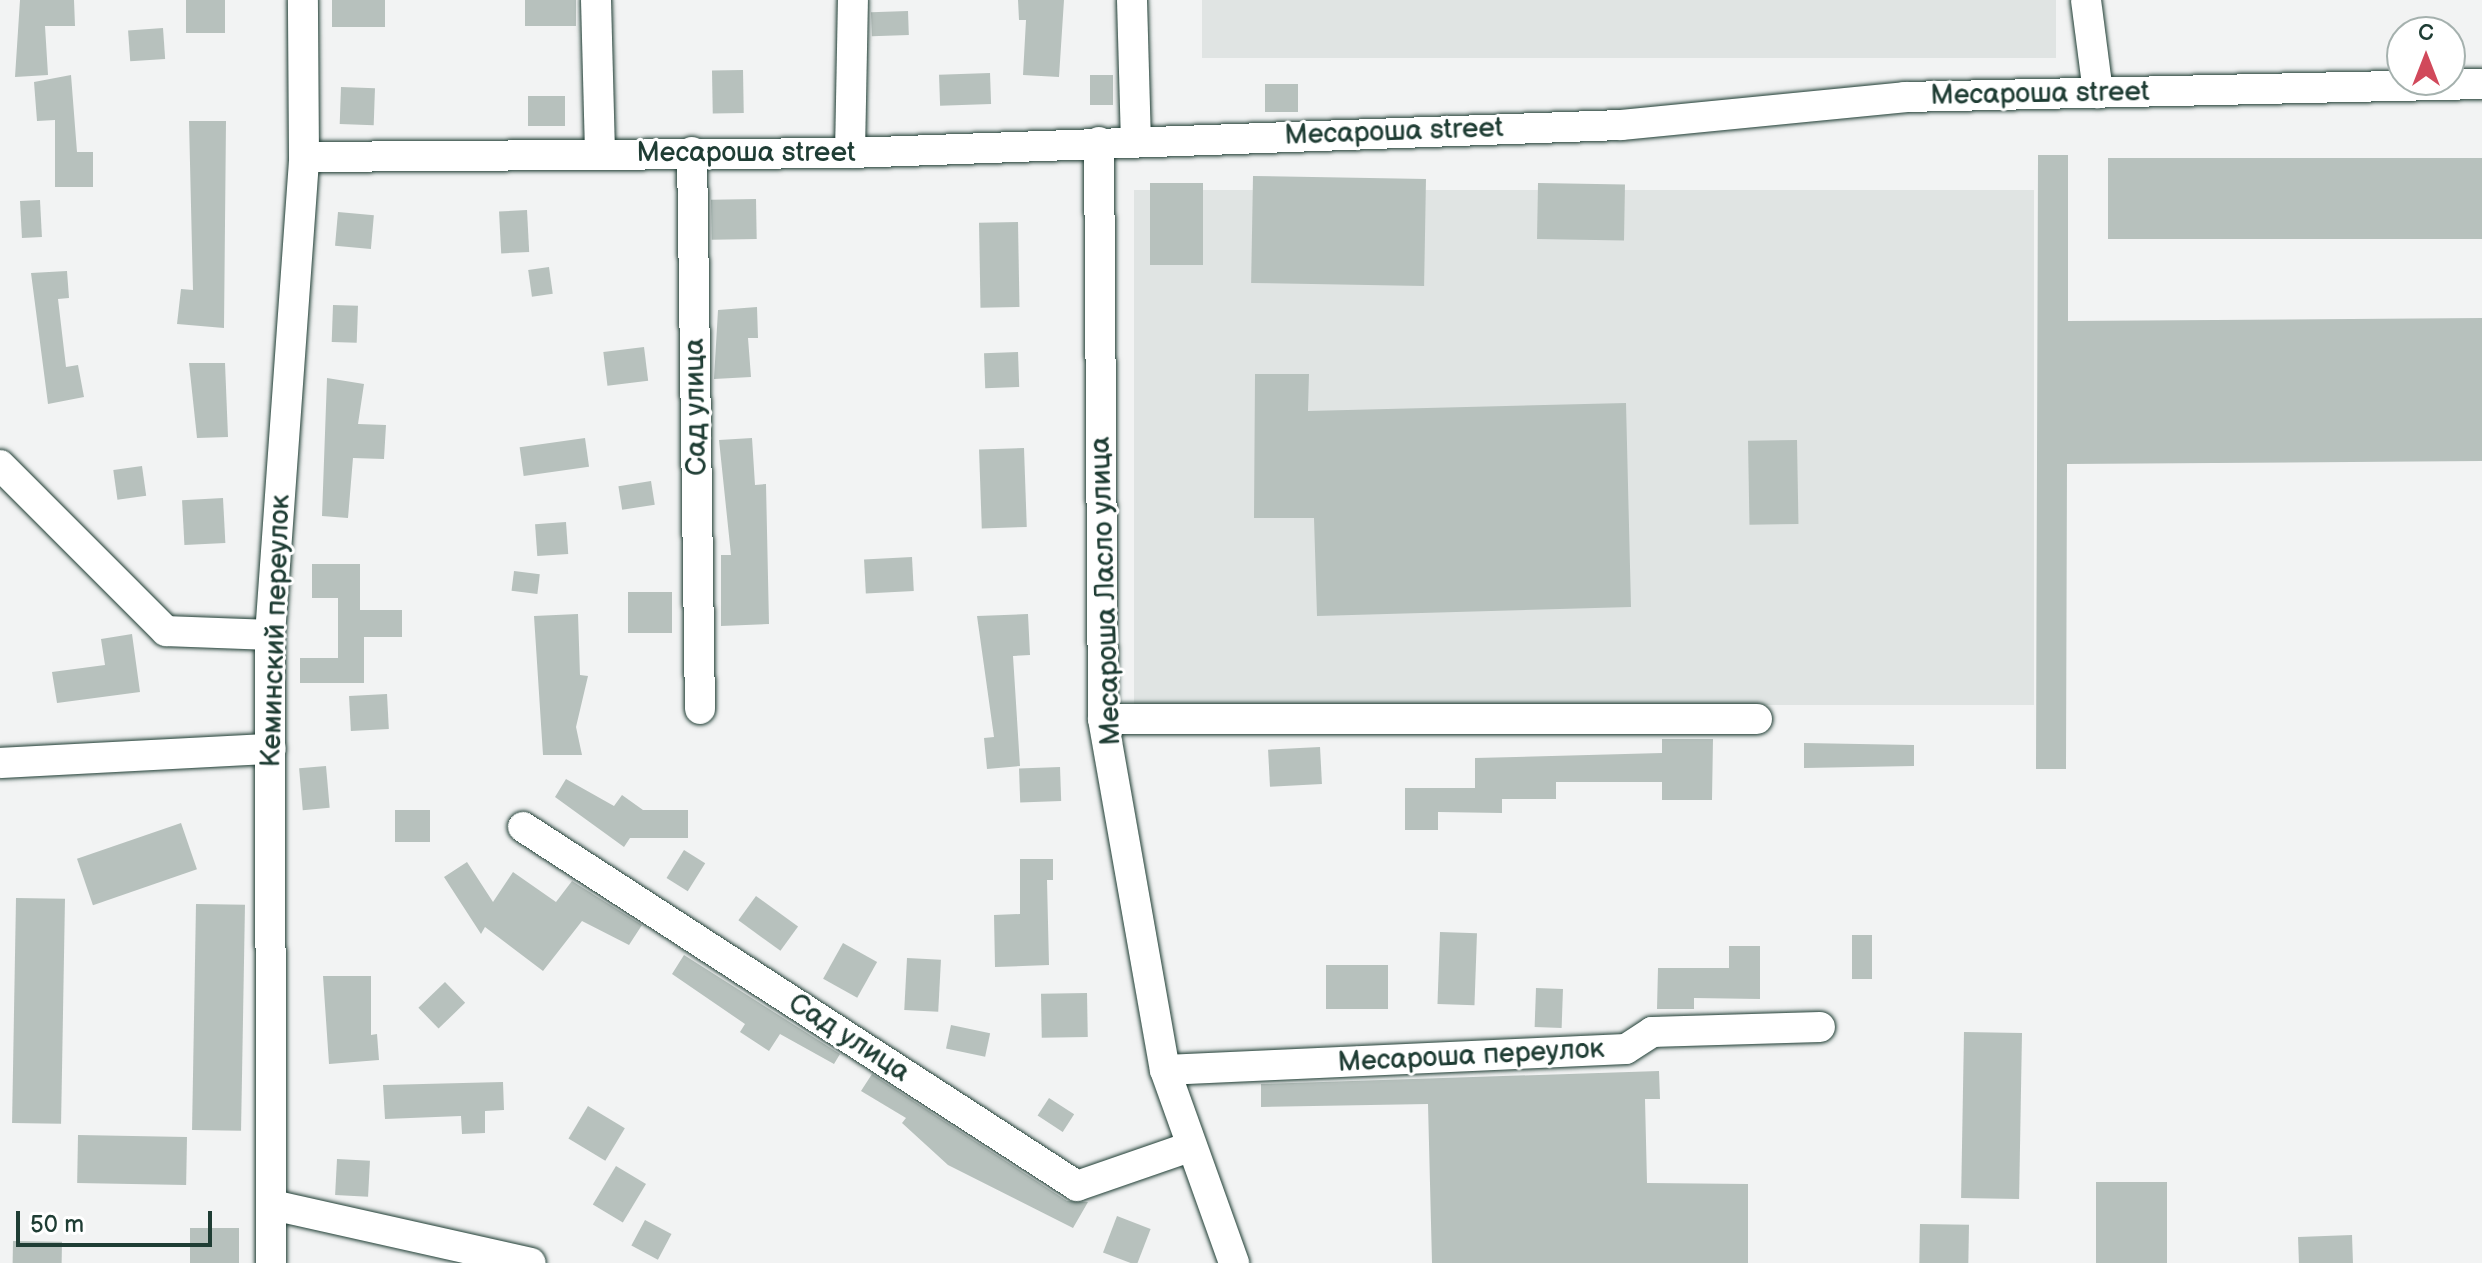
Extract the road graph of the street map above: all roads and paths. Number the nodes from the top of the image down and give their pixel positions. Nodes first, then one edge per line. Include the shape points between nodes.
1 (303, 0) edge
2 (596, 0) edge
3 (853, 0) edge
4 (1132, 0) edge
5 (2086, 0) edge
6 (2482, 84) edge
7 (2098, 93) junction
8 (1136, 140) junction
9 (1099, 142) junction
10 (692, 152) junction
11 (600, 153) junction
12 (850, 153) junction
13 (304, 157) junction
14 (0, 465) edge
15 (270, 635) junction
16 (700, 709) dead end
17 (1103, 719) junction
18 (1757, 719) dead end
19 (271, 749) junction
20 (0, 763) edge
21 (523, 827) dead end
22 (1820, 1027) dead end
23 (1165, 1070) junction
24 (1187, 1148) junction
25 (272, 1205) junction
26 (271, 1263) edge
27 (531, 1263) edge
28 (1234, 1263) edge

1 - 13 street, Кеминский переулок
2 - 11 street
3 - 12 street
4 - 8 street
5 - 7 street
6 - 7 street, Месароша street
7 - 8 street, Месароша street via 1905,97 1621,125
8 - 9 street, Месароша street
9 - 12 street, Месароша street
9 - 17 street, Месароша Ласло улица
10 - 11 street, Месароша street
10 - 12 street, Месароша street
10 - 16 street, Сад улица
11 - 13 street, Месароша street
13 - 15 street, Кеминский переулок
14 - 15 street via 166,631
15 - 19 street, Кеминский переулок
17 - 18 street
17 - 23 street, Месароша Ласло улица
19 - 20 street
19 - 25 street, Кеминский переулок
21 - 24 street, Сад улица via 1077,1186
22 - 23 street, Месароша переулок via 1652,1032 1626,1049
23 - 24 street, Месароша Ласло улица
24 - 28 street, Месароша Ласло улица
25 - 26 street, Кеминский переулок
25 - 27 street

